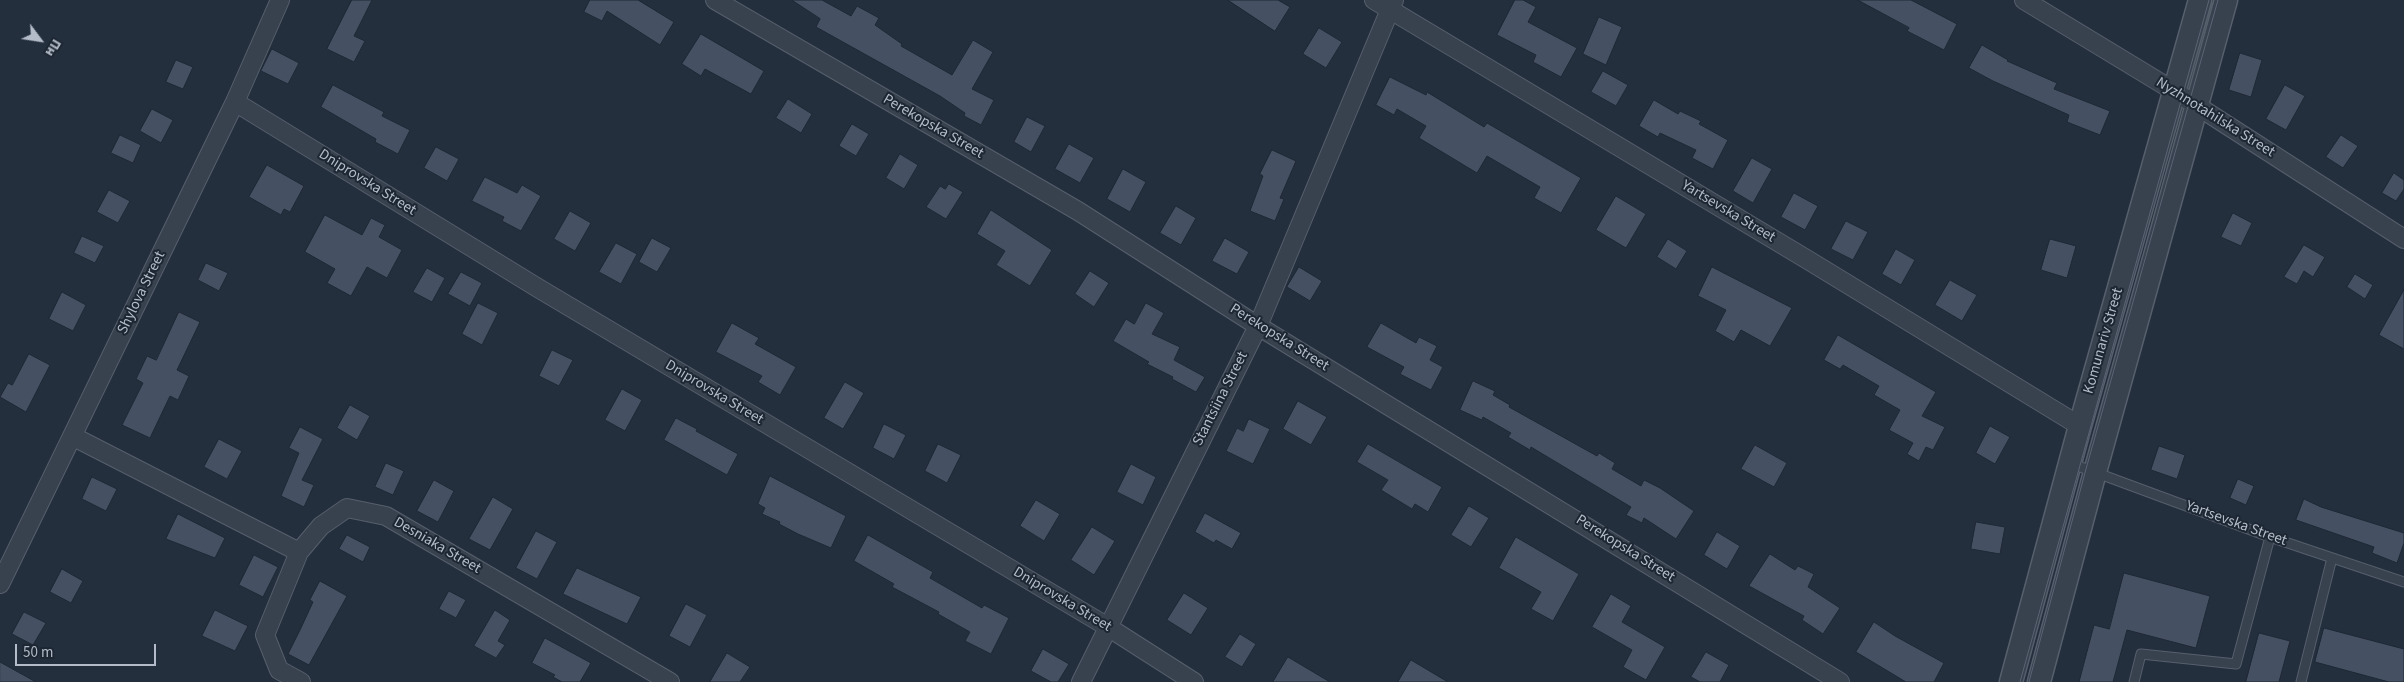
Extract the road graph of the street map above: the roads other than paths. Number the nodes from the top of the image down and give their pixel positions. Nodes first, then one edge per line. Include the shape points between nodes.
1 (280, 0) edge
2 (715, 0) edge
3 (1374, 0) edge
4 (2024, 0) edge
5 (2200, 0) edge
6 (2226, 0) edge
7 (1393, 5) edge
8 (2174, 91) junction
9 (235, 102) junction
10 (2197, 105) junction
11 (2404, 238) edge
12 (1258, 326) junction
13 (2080, 426) junction
14 (72, 436) junction
15 (2070, 463) junction
16 (2095, 472) junction
17 (2270, 538) junction
18 (299, 552) junction
19 (2332, 558) junction
20 (2404, 582) edge
21 (0, 584) edge
22 (1108, 628) junction
23 (301, 682) edge
24 (670, 682) edge
25 (1081, 682) edge
26 (1194, 682) edge
27 (1840, 682) edge
28 (2011, 682) edge
29 (2039, 682) edge
30 (2134, 682) edge
31 (2302, 682) edge

1 - 9 street, Shylova Street
2 - 12 street, Perekopska Street via 1078,211
3 - 7 street, Yartsevska Street
4 - 8 street, Nyzhnotahilska Street
5 - 8 street, Komunariv Street
6 - 10 street, Komunariv Street
7 - 12 street, Stantsiina Street
7 - 13 street, Yartsevska Street
8 - 10 street, Nyzhnotahilska Street
8 - 13 street, Komunariv Street
9 - 14 street, Shylova Street
9 - 22 street, Dniprovska Street via 546,293
10 - 11 street, Nyzhnotahilska Street
10 - 16 street, Komunariv Street
12 - 22 street, Stantsiina Street
12 - 27 street, Perekopska Street
13 - 15 street, Komunariv Street
14 - 18 street
14 - 21 street, Shylova Street
15 - 16 lane, Yartsevska Street
15 - 28 street, Komunariv Street
16 - 17 lane, Yartsevska Street
16 - 29 street, Komunariv Street
17 - 19 lane, Yartsevska Street
17 - 30 lane via 2236,664 2141,654
18 - 23 street via 265,634 279,670
18 - 24 street, Desniaka Street via 322,526 347,508 386,516
19 - 20 lane, Yartsevska Street
19 - 31 lane
22 - 25 street, Stantsiina Street
22 - 26 street, Dniprovska Street

